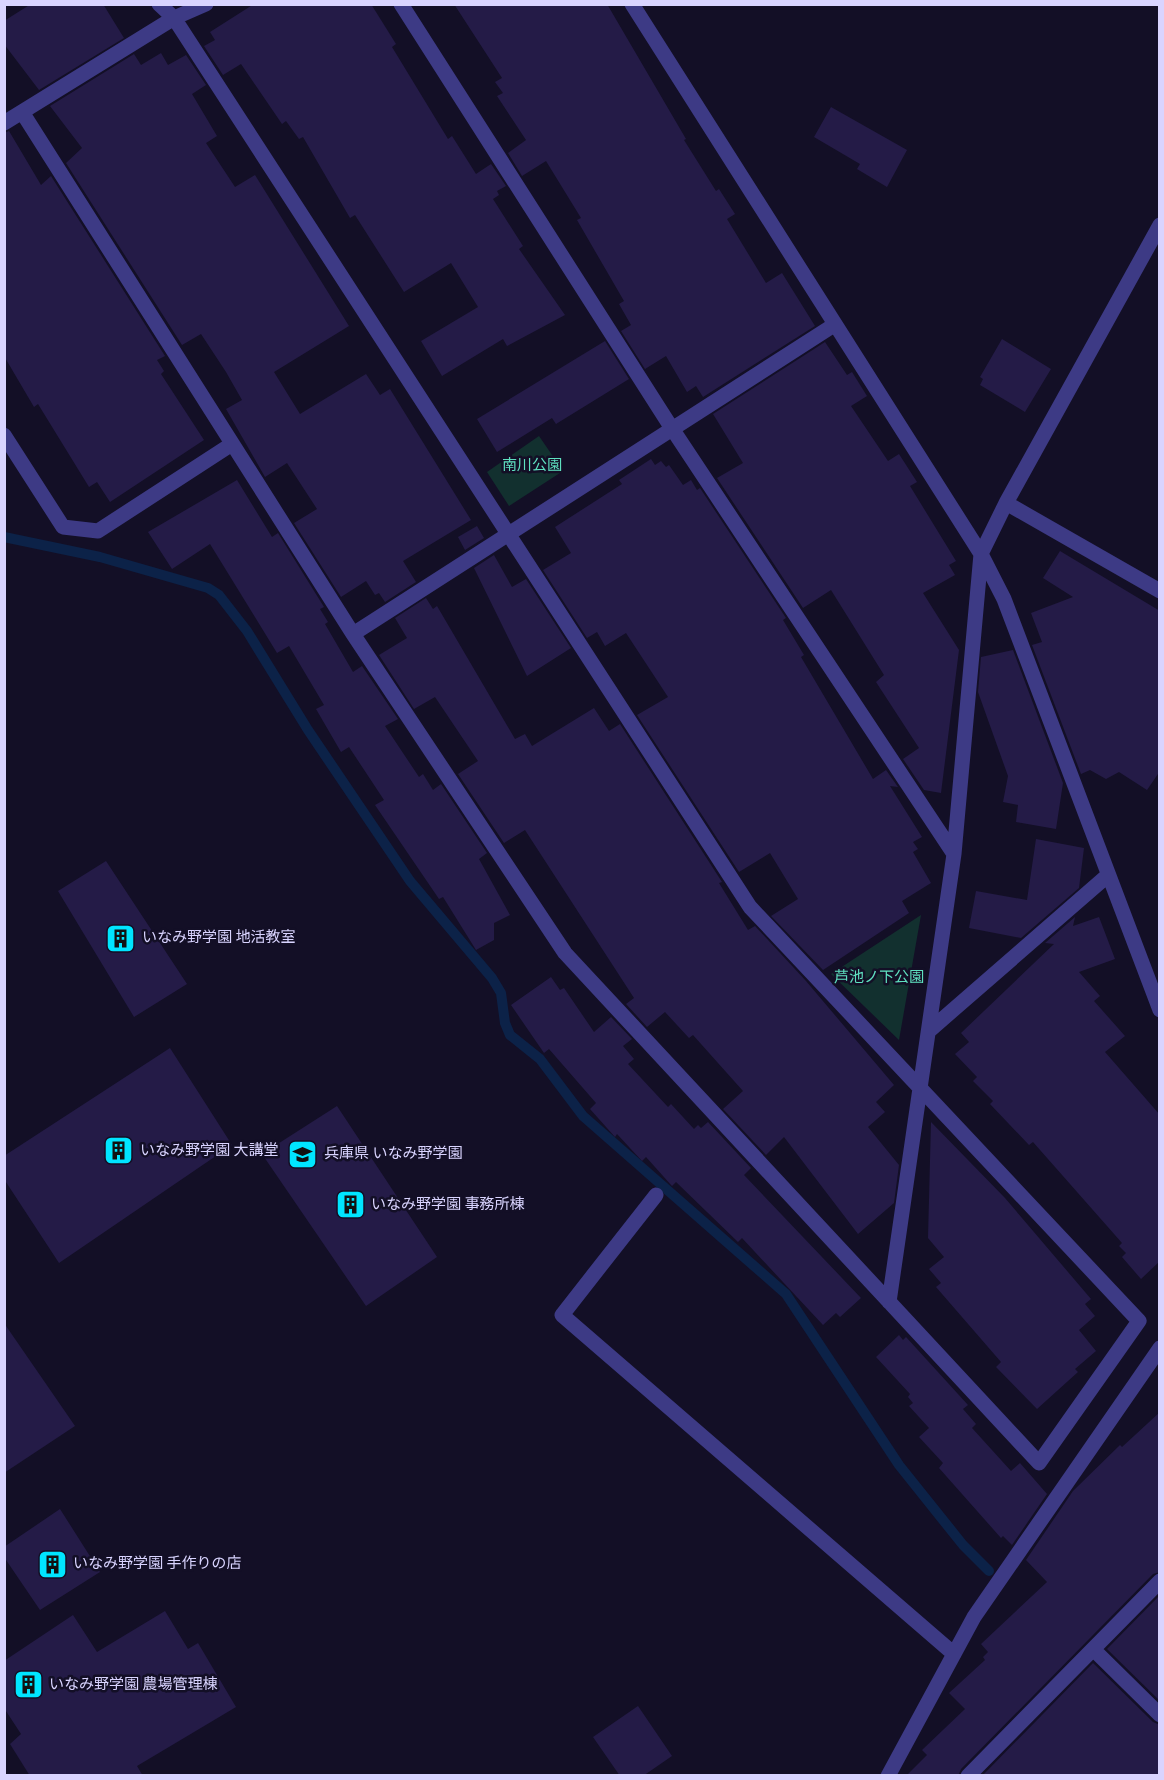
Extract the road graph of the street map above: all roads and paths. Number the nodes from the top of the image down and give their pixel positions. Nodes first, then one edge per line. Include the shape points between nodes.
1 (159, 4) edge
2 (206, 4) edge
3 (401, 4) edge
4 (632, 4) edge
5 (174, 18) junction
6 (22, 112) junction
7 (4, 123) edge
8 (1160, 225) edge
9 (834, 325) junction
10 (671, 427) junction
11 (4, 435) edge
12 (232, 444) junction
13 (1006, 502) junction
14 (507, 534) junction
15 (981, 554) junction
16 (1160, 591) edge
17 (353, 634) junction
18 (954, 854) junction
19 (1107, 876) junction
20 (1160, 1010) edge
21 (930, 1030) junction
22 (922, 1087) junction
23 (656, 1195) dead end
24 (890, 1302) junction
25 (1160, 1348) edge
26 (1160, 1581) edge
27 (1093, 1649) junction
28 (954, 1654) junction
29 (1160, 1715) edge
30 (888, 1776) edge
31 (968, 1776) edge

1 - 5 street
2 - 5 street
3 - 10 street
4 - 9 street
5 - 6 street
5 - 14 street
6 - 7 street
6 - 12 street
8 - 13 street
9 - 10 street
9 - 15 street
10 - 14 street
10 - 18 street
11 - 12 street via 63,527 98,531
12 - 17 street
13 - 15 street
13 - 16 street
14 - 17 street
14 - 22 street via 750,907
15 - 18 street
15 - 19 street via 1004,599
17 - 24 street via 565,953
18 - 21 street
19 - 20 street
19 - 21 street
21 - 22 street
22 - 24 street
22 - 24 street via 1139,1322 1039,1463
23 - 28 street via 562,1315
25 - 28 street via 974,1617
26 - 27 street
27 - 29 street
27 - 31 street
28 - 30 street

